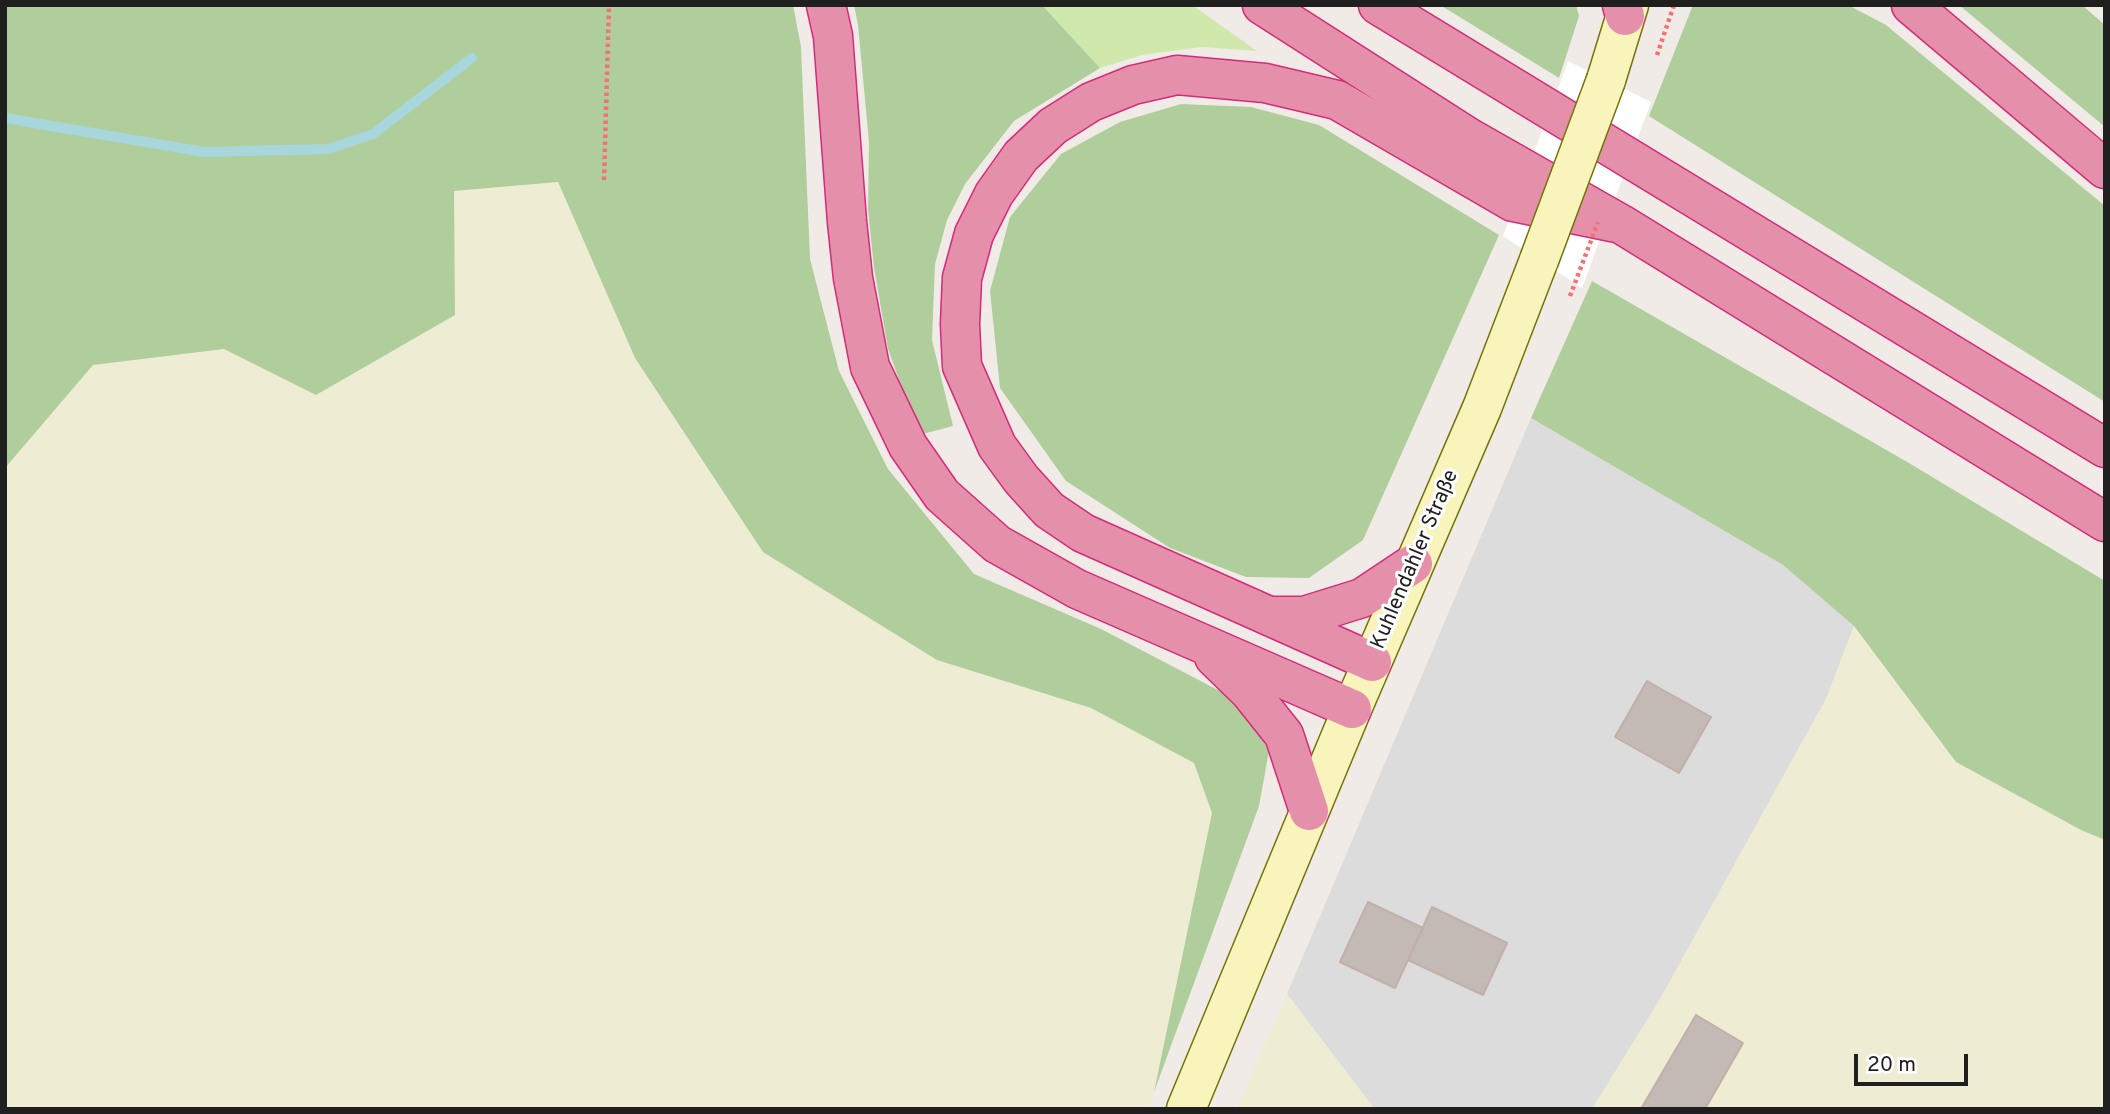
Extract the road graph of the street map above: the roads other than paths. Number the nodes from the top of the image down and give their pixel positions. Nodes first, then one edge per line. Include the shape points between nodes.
1 (826, 5) edge
2 (1262, 5) edge
3 (1378, 5) edge
4 (1911, 6) edge
5 (1625, 9) edge
6 (2105, 169) edge
7 (1621, 224) junction
8 (2105, 448) edge
9 (2105, 522) edge
10 (1413, 564) junction
11 (1269, 616) junction
12 (1201, 642) junction
13 (1372, 662) junction
14 (1352, 709) junction
15 (1309, 811) junction
16 (1186, 1109) edge

1 - 12 highway via 833,36 853,278 870,367 908,446 942,495 997,544 1077,589
2 - 7 highway via 1468,137
3 - 8 highway
4 - 6 highway
5 - 10 main road, Kuhlendahler Straße, bridge via 1606,80 1539,260 1482,408
7 - 9 highway
7 - 11 highway via 1513,202 1338,100 1265,83 1177,75 1133,85 1091,102 1053,126 1021,156 994,194 974,234 962,278 962,366 997,446 1049,510 1083,533
10 - 11 highway via 1362,598 1304,617
10 - 13 main road, Kuhlendahler Straße
11 - 13 highway
12 - 14 highway
12 - 15 highway via 1249,691 1283,736
13 - 14 main road, Kuhlendahler Straße
14 - 15 main road, Kuhlendahler Straße
15 - 16 main road, Kuhlendahler Straße

